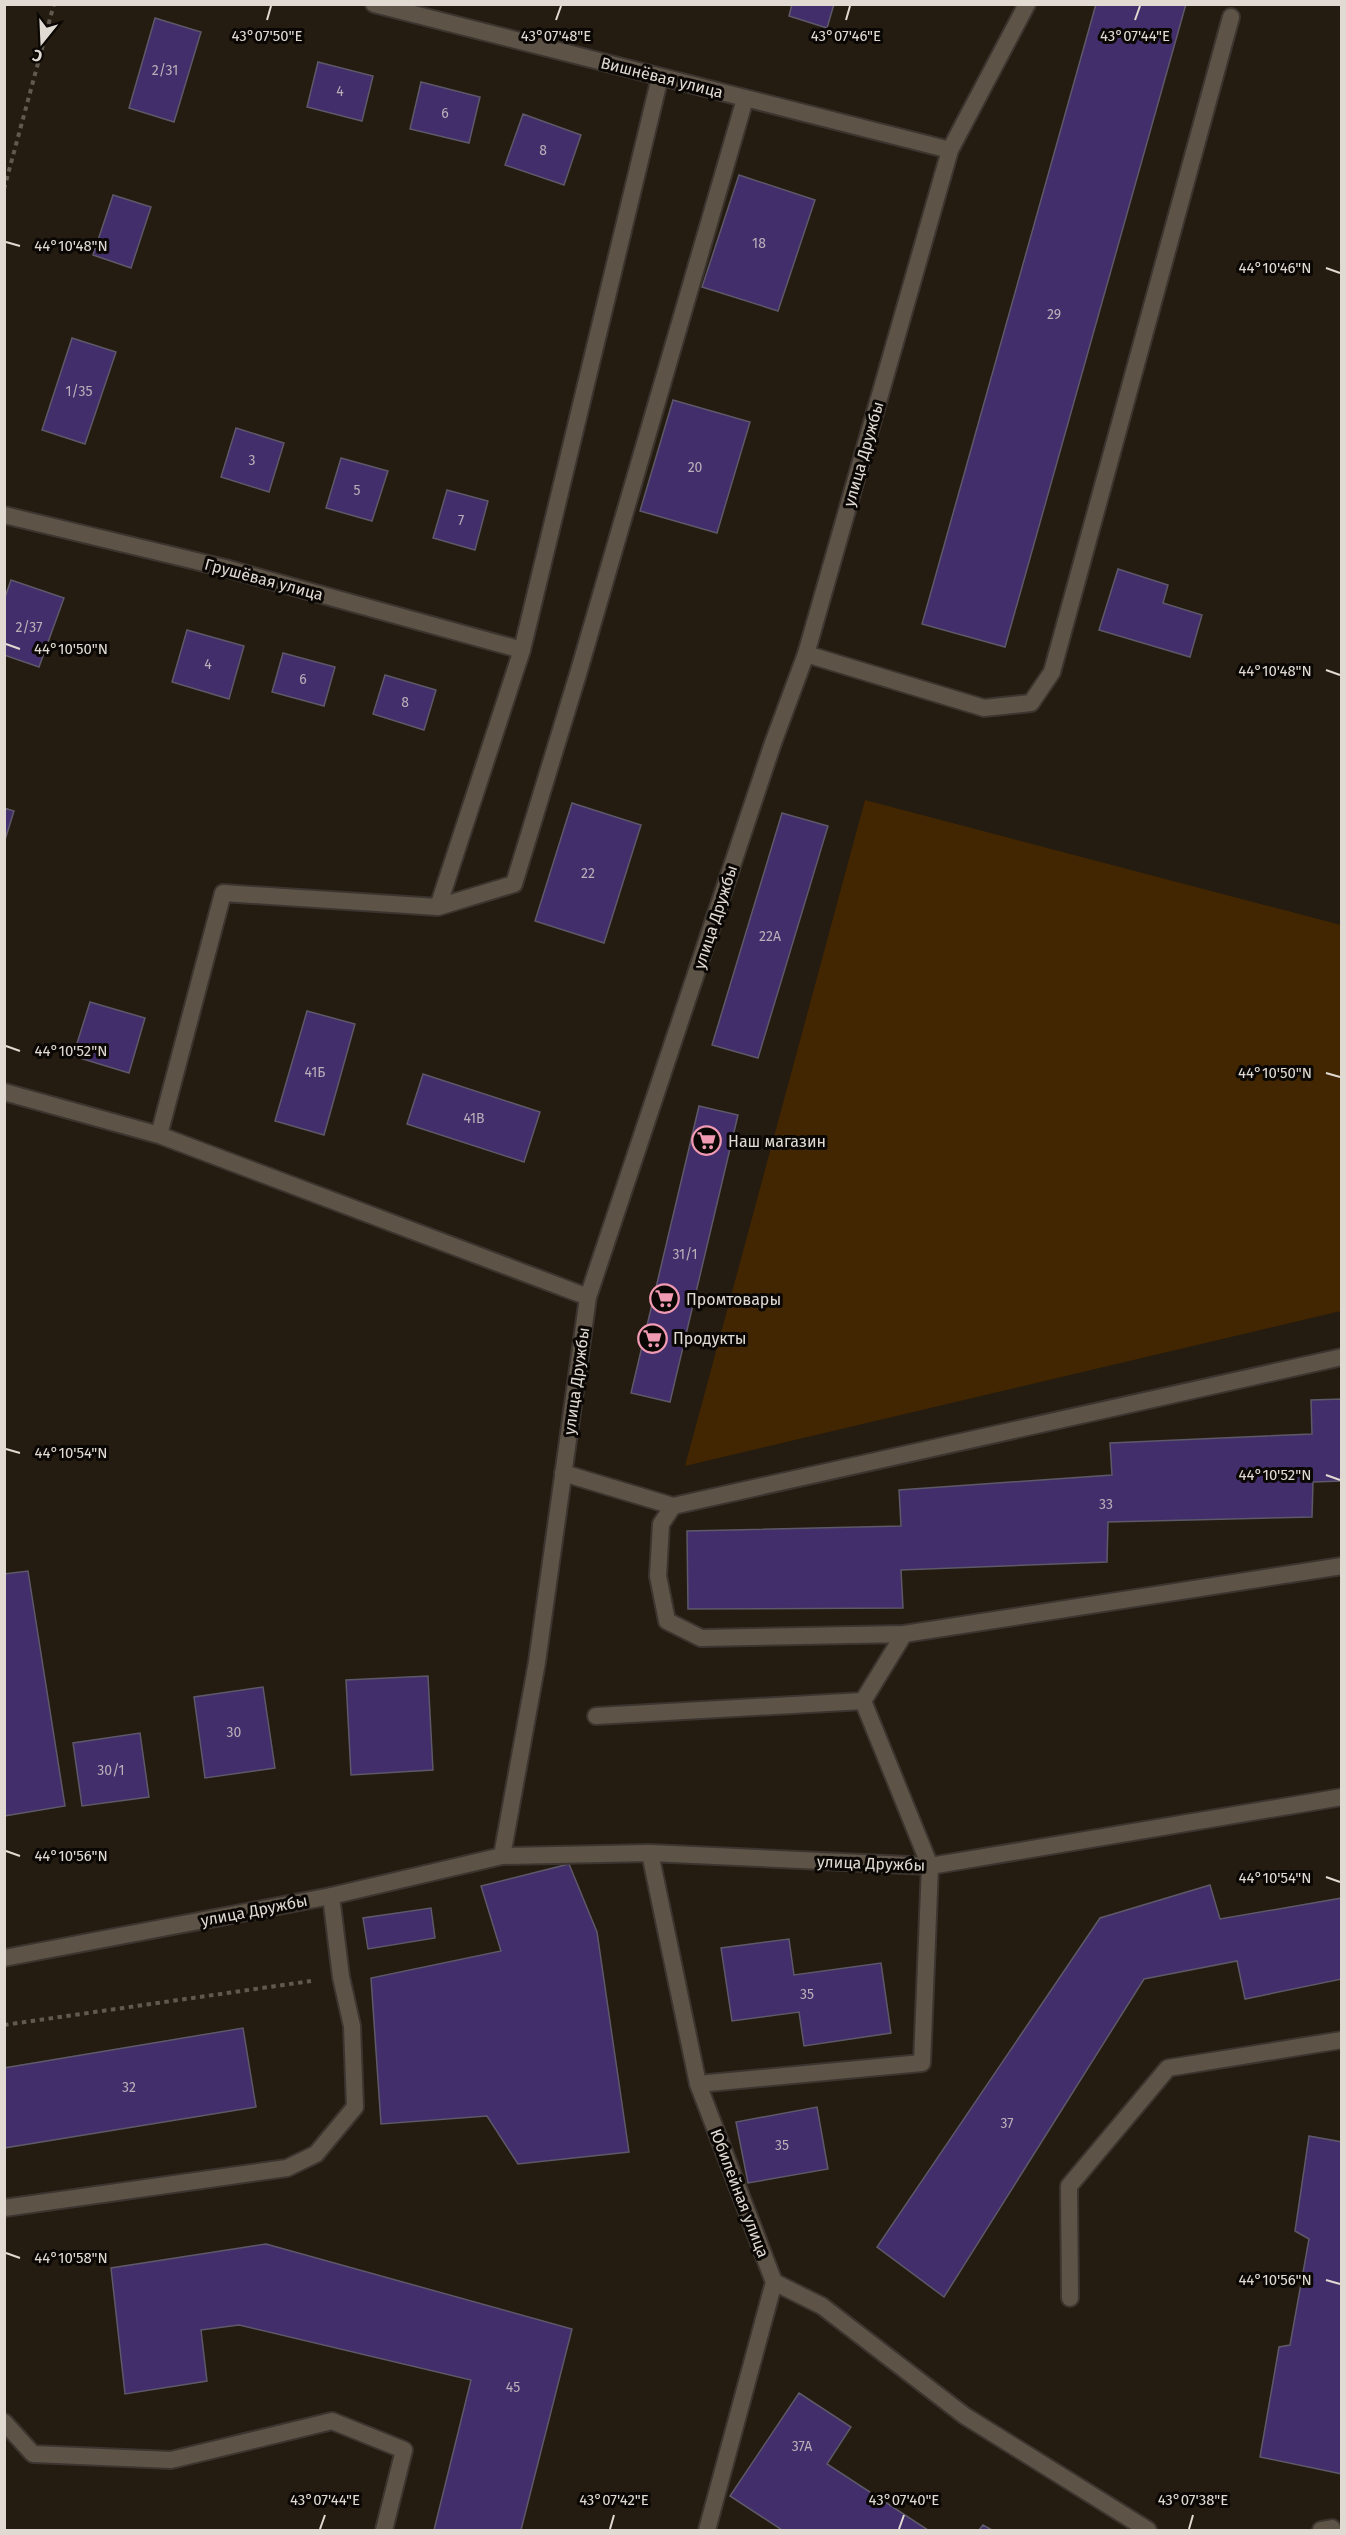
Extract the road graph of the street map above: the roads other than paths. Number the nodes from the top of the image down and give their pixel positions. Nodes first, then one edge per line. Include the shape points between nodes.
1 (374, 4) edge
2 (1027, 4) edge
3 (1231, 17) dead end
4 (660, 77) junction
5 (745, 99) junction
6 (950, 150) junction
7 (4, 515) edge
8 (522, 650) junction
9 (806, 654) junction
10 (438, 907) junction
11 (4, 1092) edge
12 (159, 1135) junction
13 (588, 1297) junction
14 (1341, 1357) edge
15 (563, 1473) junction
16 (673, 1506) junction
17 (1341, 1566) edge
18 (904, 1634) junction
19 (863, 1701) junction
20 (596, 1716) dead end
21 (1341, 1797) edge
22 (650, 1853) junction
23 (502, 1856) junction
24 (930, 1866) junction
25 (331, 1896) junction
26 (4, 1958) edge
27 (1341, 2040) edge
28 (698, 2084) junction
29 (4, 2208) edge
30 (774, 2282) junction
31 (1071, 2298) dead end
32 (4, 2422) edge
33 (384, 2530) edge
34 (707, 2530) edge
35 (1148, 2530) edge

1 - 4 street, Вишнёвая улица
2 - 6 street, улица Дружбы
3 - 9 street via 1052,672 1031,704 984,708
4 - 5 street, Вишнёвая улица
4 - 8 street
5 - 6 street, Вишнёвая улица
5 - 10 street via 514,884
6 - 9 street, улица Дружбы
7 - 8 street, Грушёвая улица via 225,568
8 - 10 street
9 - 13 street, улица Дружбы
10 - 12 street via 223,893
11 - 12 street
12 - 13 street
13 - 15 street, улица Дружбы
14 - 16 street
15 - 16 street
15 - 23 street, улица Дружбы via 537,1662
16 - 18 street via 661,1524 658,1576 667,1621 701,1638
17 - 18 street
18 - 19 street
19 - 20 street
19 - 24 street
21 - 24 street, улица Дружбы
22 - 23 street, улица Дружбы
22 - 24 street, улица Дружбы
22 - 28 street, Юбилейная улица
23 - 25 street, улица Дружбы
24 - 28 street via 922,2063
25 - 26 street, улица Дружбы
25 - 29 street via 341,1977 352,2026 355,2107 316,2154 287,2168
27 - 31 street via 1168,2067 1069,2186
28 - 30 street, Юбилейная улица
30 - 34 street
30 - 35 street via 822,2306 965,2416
32 - 33 street via 33,2454 171,2460 332,2421 404,2450

